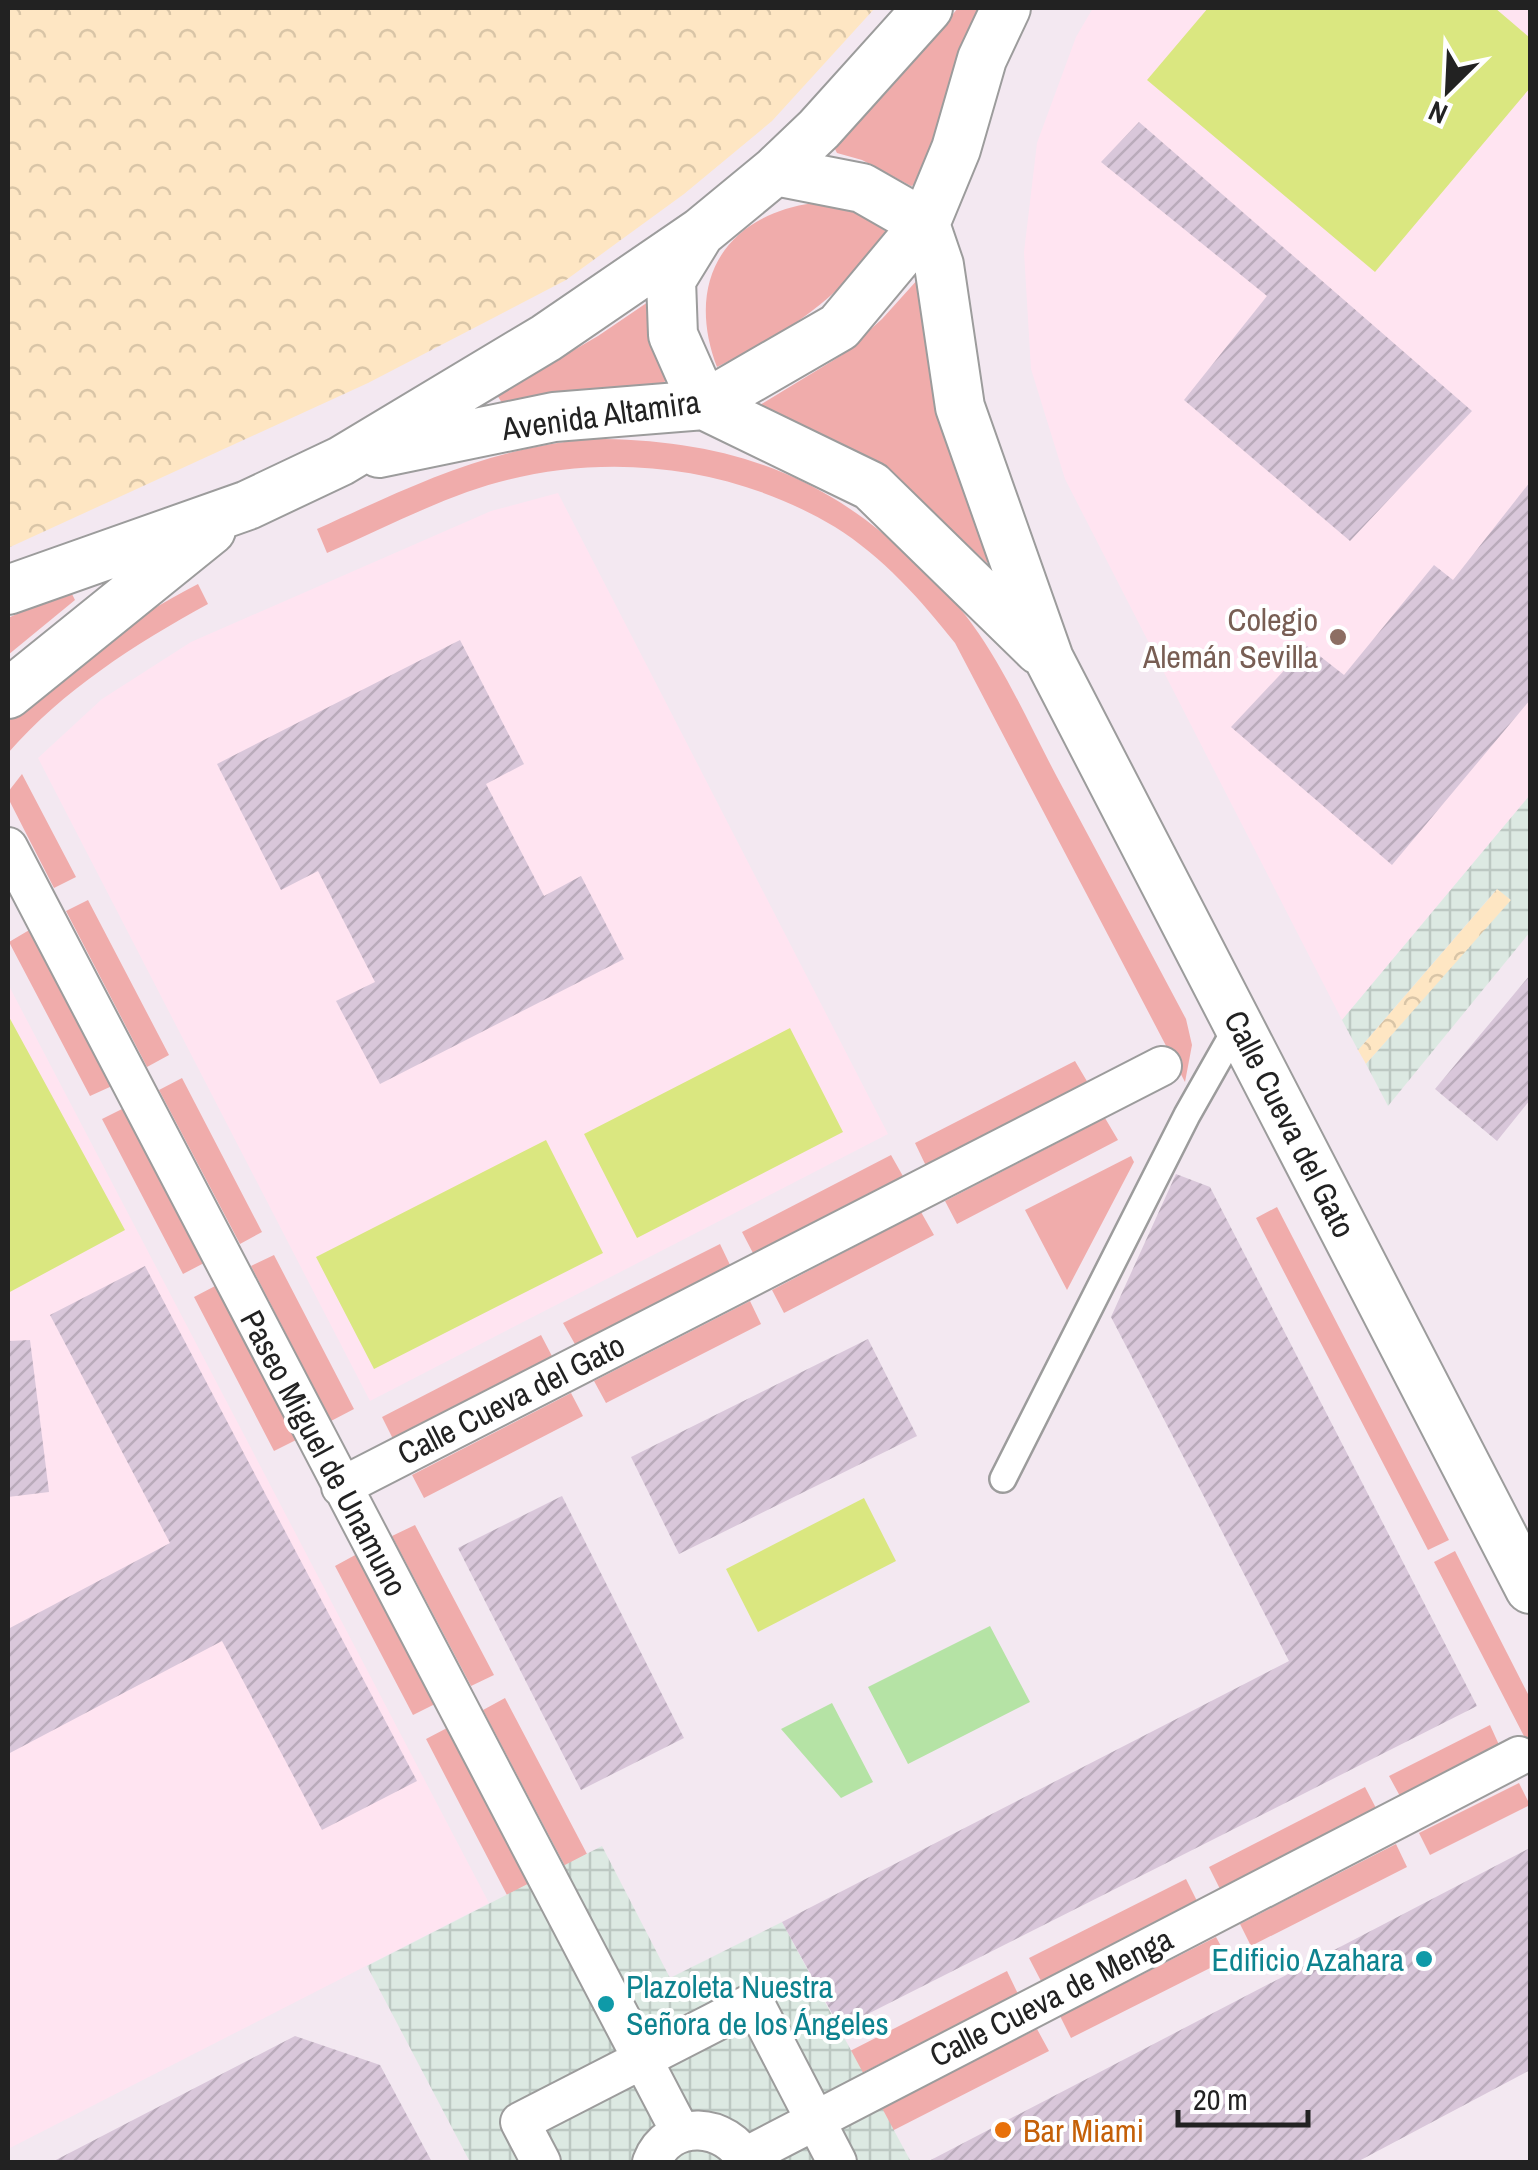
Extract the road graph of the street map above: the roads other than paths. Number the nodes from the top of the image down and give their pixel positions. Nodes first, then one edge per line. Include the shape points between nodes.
1 (928, 8) edge
2 (1006, 8) edge
3 (774, 171) junction
4 (925, 224) junction
5 (701, 232) junction
6 (704, 405) junction
7 (342, 461) junction
8 (242, 506) junction
9 (8, 590) edge
10 (1049, 659) junction
11 (8, 694) edge
12 (8, 847) edge
13 (1238, 1025) junction
14 (1162, 1066) dead end
15 (1003, 1479) dead end
16 (341, 1486) junction
17 (1530, 1588) edge
18 (1519, 1756) dead end
19 (642, 2059) junction
20 (814, 2119) junction
21 (681, 2133) junction
22 (746, 2160) edge
23 (541, 2162) edge
24 (652, 2162) edge
25 (837, 2162) edge

1 - 3 street, Avenida Altamira
2 - 4 street, Avenida Altamira
3 - 4 street via 862,188
3 - 5 street, Avenida Altamira
4 - 6 street, Avenida Altamira via 838,327
4 - 10 street via 939,265 960,406
5 - 6 street via 671,280 673,335
5 - 7 street, Avenida Altamira via 546,338
6 - 7 street, Avenida Altamira via 554,417
6 - 10 street via 871,486
7 - 8 street, Avenida Altamira
8 - 9 street, Avenida Altamira
8 - 11 street, Avenida Altamira
10 - 13 street, Calle Cueva del Gato
12 - 16 street, Paseo Miguel de Unamuno
13 - 15 lane
13 - 17 street, Calle Cueva del Gato
14 - 16 street, Calle Cueva del Gato
16 - 19 street, Paseo Miguel de Unamuno
18 - 20 street, Calle Cueva de Menga
19 - 20 street via 754,2002
19 - 21 street
19 - 23 street via 520,2122
20 - 22 street, Calle Cueva de Menga
20 - 25 street
21 - 22 street via 724,2136
21 - 24 street

